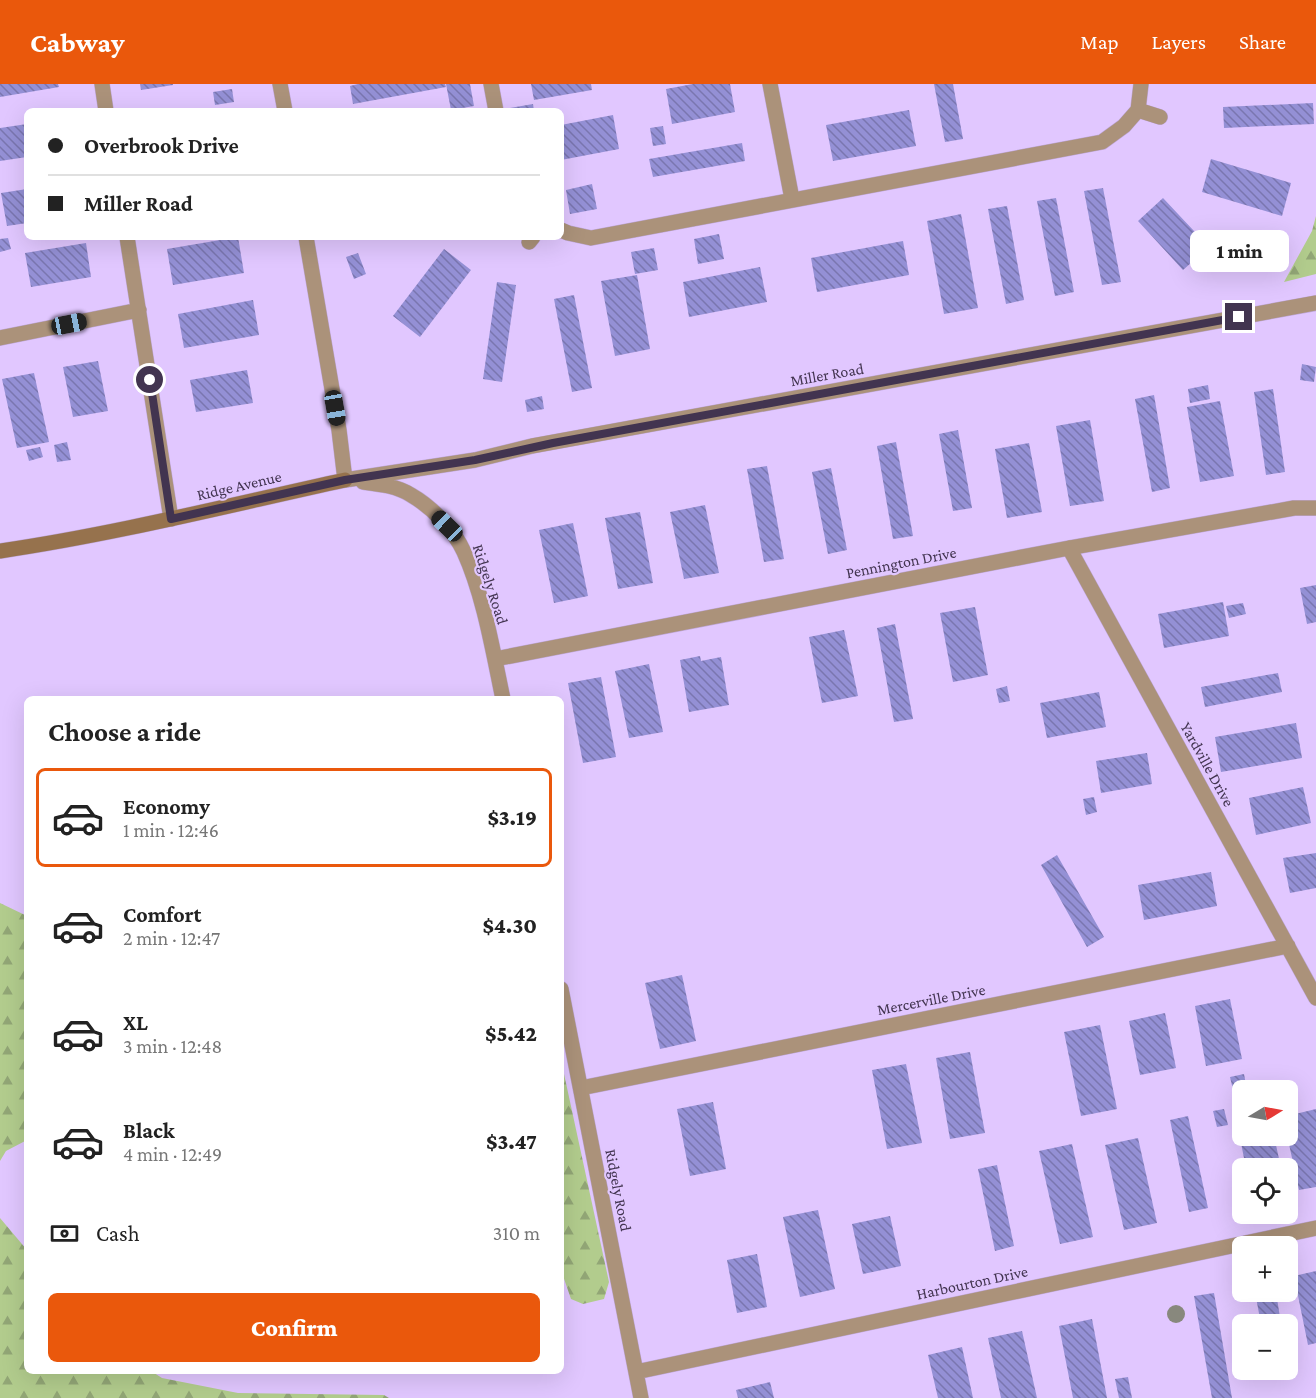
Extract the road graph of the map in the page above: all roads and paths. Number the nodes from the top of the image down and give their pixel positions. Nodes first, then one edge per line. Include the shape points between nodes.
1 (102, 84) edge
2 (280, 84) edge
3 (491, 84) edge
4 (770, 84) edge
5 (1141, 84) edge
6 (106, 108) edge
7 (284, 108) edge
8 (495, 108) edge
9 (1138, 110) junction
10 (1160, 117) dead end
11 (792, 199) junction
12 (564, 231) edge
13 (127, 240) edge
14 (307, 240) edge
15 (1316, 303) edge
16 (139, 310) junction
17 (0, 338) edge
18 (345, 480) junction
19 (1316, 508) edge
20 (171, 519) junction
21 (1069, 548) junction
22 (0, 551) edge
23 (495, 659) junction
24 (502, 696) edge
25 (1288, 946) junction
26 (1316, 998) edge
27 (564, 1004) edge
28 (581, 1088) junction
29 (1316, 1228) edge
30 (636, 1372) junction
31 (641, 1398) edge

1 - 6 street
2 - 7 street
3 - 8 street
4 - 11 street
5 - 9 street
9 - 10 street
9 - 11 street via 1102,142
11 - 12 street via 591,238
13 - 16 street
14 - 18 street
15 - 18 street, Miller Road via 475,460
16 - 17 street
16 - 20 street
18 - 20 street, Ridge Avenue
18 - 23 street, Ridgely Road via 385,485 411,494 447,526 464,551
19 - 21 street, Pennington Drive via 1294,508
20 - 22 street, Ridge Avenue
21 - 23 street, Pennington Drive
21 - 25 street, Yardville Drive
23 - 24 street, Ridgely Road
25 - 26 street, Yardville Drive
25 - 28 street, Mercerville Drive
27 - 28 street, Ridgely Road
28 - 30 street, Ridgely Road
29 - 30 street, Harbourton Drive
30 - 31 street, Ridgely Road

